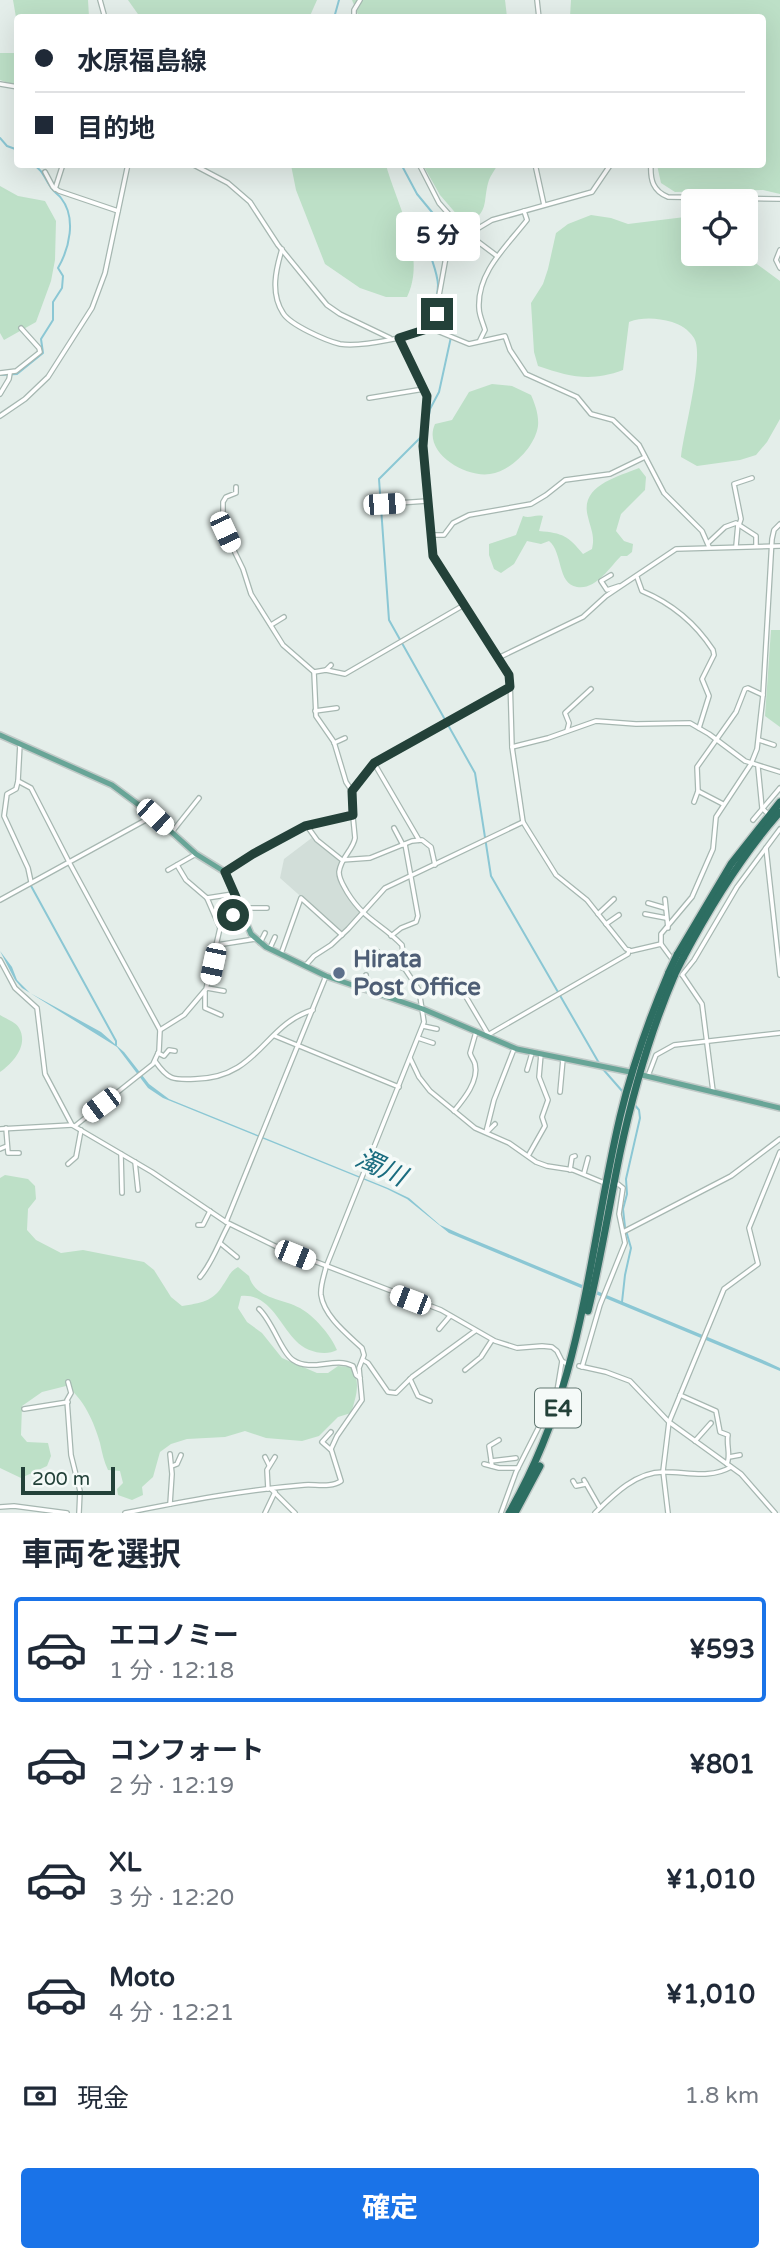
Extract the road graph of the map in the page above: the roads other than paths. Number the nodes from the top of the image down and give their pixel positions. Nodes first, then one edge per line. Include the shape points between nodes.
1 (62, 168) edge
2 (127, 168) edge
3 (200, 168) edge
4 (421, 168) edge
5 (535, 168) edge
6 (608, 168) edge
7 (651, 168) edge
8 (45, 172) dead end
9 (55, 189) junction
10 (780, 199) edge
11 (544, 205) junction
12 (118, 211) junction
13 (524, 211) junction
14 (469, 235) junction
15 (461, 242) junction
16 (282, 249) junction
17 (780, 250) edge
18 (497, 256) junction
19 (780, 268) edge
20 (21, 328) dead end
21 (430, 328) junction
22 (399, 338) junction
23 (393, 339) junction
24 (478, 342) junction
25 (0, 373) edge
26 (10, 375) junction
27 (424, 389) junction
28 (0, 394) edge
29 (369, 398) dead end
30 (0, 416) edge
31 (646, 457) junction
32 (752, 478) dead end
33 (236, 487) dead end
34 (729, 494) dead end
35 (737, 494) junction
36 (427, 501) junction
37 (746, 503) dead end
38 (384, 504) dead end
39 (739, 506) junction
40 (780, 524) edge
41 (738, 525) junction
42 (430, 535) junction
43 (708, 545) junction
44 (773, 545) junction
45 (756, 546) junction
46 (780, 546) edge
47 (736, 547) junction
48 (611, 575) dead end
49 (637, 577) junction
50 (621, 586) junction
51 (464, 605) junction
52 (284, 617) dead end
53 (271, 625) junction
54 (498, 658) junction
55 (331, 665) dead end
56 (326, 670) junction
57 (314, 672) junction
58 (510, 687) junction
59 (591, 689) dead end
60 (763, 695) junction
61 (337, 708) dead end
62 (315, 711) junction
63 (662, 723) junction
64 (699, 727) junction
65 (662, 731) dead end
66 (567, 732) junction
67 (0, 735) edge
68 (345, 738) dead end
69 (715, 739) junction
70 (759, 740) junction
71 (334, 743) junction
72 (19, 744) junction
73 (774, 745) dead end
74 (512, 747) junction
75 (374, 763) junction
76 (751, 764) junction
77 (758, 767) junction
78 (780, 772) edge
79 (18, 781) junction
80 (780, 788) edge
81 (352, 791) junction
82 (698, 791) junction
83 (199, 798) dead end
84 (694, 802) dead end
85 (780, 803) edge
86 (723, 804) junction
87 (764, 810) junction
88 (780, 812) edge
89 (353, 815) junction
90 (153, 816) junction
91 (753, 820) dead end
92 (523, 822) junction
93 (779, 825) edge
94 (307, 826) junction
95 (394, 828) dead end
96 (172, 832) junction
97 (419, 840) junction
98 (404, 845) junction
99 (766, 848) junction
100 (196, 854) junction
101 (342, 860) junction
102 (69, 862) junction
103 (177, 864) junction
104 (435, 865) junction
105 (168, 870) dead end
106 (225, 872) junction
107 (411, 877) junction
108 (31, 883) junction
109 (236, 893) junction
110 (207, 898) junction
111 (614, 899) dead end
112 (665, 899) dead end
113 (0, 900) edge
114 (648, 903) dead end
115 (267, 908) dead end
116 (665, 908) junction
117 (242, 912) junction
118 (362, 914) junction
119 (598, 914) junction
120 (645, 914) dead end
121 (233, 915) dead end
122 (619, 915) dead end
123 (666, 918) junction
124 (606, 924) junction
125 (668, 928) junction
126 (265, 933) dead end
127 (342, 935) junction
128 (391, 936) junction
129 (275, 937) dead end
130 (257, 941) junction
131 (661, 944) junction
132 (217, 945) junction
133 (270, 949) junction
134 (629, 950) junction
135 (378, 953) dead end
136 (281, 954) junction
137 (677, 957) junction
138 (0, 960) edge
139 (305, 967) junction
140 (405, 969) junction
141 (677, 974) junction
142 (366, 975) dead end
143 (780, 975) edge
144 (326, 976) junction
145 (424, 979) dead end
146 (415, 982) junction
147 (206, 990) junction
148 (367, 990) junction
149 (462, 990) dead end
150 (224, 991) dead end
151 (423, 1009) junction
152 (313, 1010) junction
153 (221, 1015) dead end
154 (423, 1026) junction
155 (160, 1030) junction
156 (438, 1030) dead end
157 (477, 1032) junction
158 (780, 1033) edge
159 (487, 1035) junction
160 (275, 1036) junction
161 (418, 1038) junction
162 (707, 1042) junction
163 (433, 1043) dead end
164 (298, 1046) junction
165 (514, 1048) junction
166 (175, 1051) dead end
167 (158, 1053) junction
168 (532, 1053) junction
169 (541, 1055) junction
170 (410, 1058) junction
171 (563, 1058) junction
172 (155, 1061) junction
173 (527, 1070) dead end
174 (637, 1076) junction
175 (398, 1087) junction
176 (560, 1092) dead end
177 (713, 1092) junction
178 (780, 1108) edge
179 (454, 1111) junction
180 (495, 1124) dead end
181 (73, 1126) junction
182 (6, 1128) junction
183 (0, 1129) edge
184 (81, 1130) junction
185 (486, 1133) junction
186 (780, 1139) edge
187 (7, 1146) junction
188 (0, 1149) edge
189 (780, 1152) edge
190 (19, 1153) dead end
191 (121, 1154) junction
192 (528, 1156) junction
193 (575, 1156) dead end
194 (588, 1158) dead end
195 (135, 1162) junction
196 (68, 1164) dead end
197 (570, 1170) junction
198 (584, 1173) junction
199 (602, 1182) dead end
200 (618, 1184) dead end
201 (138, 1190) dead end
202 (122, 1193) dead end
203 (209, 1211) junction
204 (228, 1223) junction
205 (198, 1225) dead end
206 (623, 1232) junction
207 (220, 1243) junction
208 (237, 1256) dead end
209 (326, 1267) junction
210 (200, 1278) dead end
211 (589, 1296) junction
212 (259, 1309) dead end
213 (450, 1316) junction
214 (439, 1329) dead end
215 (475, 1331) junction
216 (492, 1340) junction
217 (363, 1360) junction
218 (562, 1361) junction
219 (567, 1364) dead end
220 (465, 1370) dead end
221 (360, 1378) junction
222 (410, 1379) junction
223 (68, 1382) dead end
224 (680, 1395) junction
225 (430, 1401) dead end
226 (68, 1402) junction
227 (24, 1409) dead end
228 (669, 1422) junction
229 (711, 1423) dead end
230 (331, 1432) dead end
231 (499, 1440) dead end
232 (695, 1441) junction
233 (331, 1450) junction
234 (170, 1454) dead end
235 (181, 1455) dead end
236 (740, 1455) dead end
237 (265, 1457) dead end
238 (275, 1457) dead end
239 (729, 1457) junction
240 (516, 1458) dead end
241 (492, 1463) junction
242 (484, 1464) dead end
243 (269, 1465) junction
244 (729, 1465) junction
245 (172, 1466) junction
246 (518, 1468) junction
247 (663, 1471) junction
248 (573, 1481) dead end
249 (271, 1490) junction
250 (170, 1504) junction
251 (0, 1507) edge
252 (20, 1507) junction
253 (600, 1508) junction
254 (20, 1513) edge
255 (67, 1513) edge
256 (79, 1513) edge
257 (125, 1513) edge
258 (265, 1513) edge
259 (295, 1513) edge
260 (501, 1513) edge
261 (509, 1513) edge
262 (515, 1513) edge
263 (595, 1513) edge
264 (667, 1513) edge
265 (774, 1513) edge

1 - 9 street
2 - 12 street
3 - 16 street via 250,202
4 - 15 street via 439,203 461,228
5 - 11 street
6 - 11 street via 592,192
7 - 10 street via 653,184 668,198
8 - 9 street
9 - 12 street
11 - 13 street
12 - 30 street via 92,308 48,377
13 - 14 street via 488,222
13 - 18 street via 527,220
14 - 15 street
14 - 18 street
15 - 21 street via 446,257 437,314
16 - 23 street via 327,305
16 - 23 street via 274,279 283,314 340,344
17 - 19 street via 776,262
18 - 24 street via 484,280 479,309 485,330
20 - 26 street via 40,352
21 - 22 street
21 - 24 street via 469,344
22 - 23 street
22 - 27 street
24 - 31 street via 505,336 526,374 574,395 592,414 618,424
25 - 26 street
26 - 28 street
27 - 29 street
27 - 36 street via 428,402 423,436
31 - 42 street via 610,474 565,480 531,503 469,515 453,523 444,535
31 - 43 street via 664,493 702,531
32 - 35 street via 734,484
33 - 53 street via 236,493 223,502 225,532
34 - 35 street
35 - 39 street
36 - 38 street
36 - 42 street
37 - 39 street
39 - 41 street
40 - 44 street via 773,532
41 - 43 street via 730,524
41 - 45 street via 756,536
41 - 47 street
42 - 51 street via 435,560
43 - 47 street
43 - 49 street via 676,549
44 - 45 street
44 - 46 street
44 - 60 street
45 - 47 street
48 - 50 street via 601,581 607,590
49 - 50 street
49 - 64 street via 642,591 684,617 713,650 702,679 709,695
50 - 54 street via 583,617
51 - 54 street
51 - 56 street via 350,672
52 - 53 street
53 - 57 street via 283,645
54 - 58 street via 509,675
55 - 56 street
56 - 57 street
57 - 62 street
58 - 74 street
58 - 75 street
59 - 66 street via 565,713
60 - 69 street via 746,688 736,712
60 - 70 street
61 - 62 street
62 - 71 street
63 - 64 street
63 - 65 street
63 - 66 street via 596,721
64 - 69 street
66 - 74 street
67 - 72 main road
68 - 71 street
69 - 76 street
69 - 82 street via 696,768
70 - 73 street
70 - 76 street
71 - 81 street
72 - 79 street
72 - 90 main road via 112,785
74 - 92 street
75 - 81 street
75 - 97 street
76 - 77 street
76 - 86 street
77 - 78 street
77 - 87 street
79 - 102 street via 31,788
79 - 108 street via 16,789 7,794 4,812
80 - 87 street
81 - 89 street
82 - 84 street
82 - 86 street
83 - 96 street
85 - 137 highway, E4 via 731,864
86 - 125 street via 714,826 713,849 692,897
87 - 91 street
88 - 137 highway, E4
89 - 94 street
89 - 101 street via 354,843
90 - 96 main road
90 - 102 street
92 - 104 street
92 - 119 street via 556,876
93 - 99 street
94 - 101 street
94 - 106 street
95 - 98 street
96 - 100 main road
97 - 98 street
97 - 104 street via 431,847
98 - 101 street via 370,858
98 - 107 street
99 - 141 street via 694,960
99 - 143 street
100 - 103 street
100 - 106 main road
101 - 118 street via 341,880
102 - 108 street
102 - 155 street
103 - 105 street
103 - 110 street via 186,880
104 - 107 street
106 - 109 main road
107 - 118 street via 385,888
107 - 128 street via 417,920
108 - 113 street
109 - 110 street
109 - 117 main road
110 - 132 street via 220,924
111 - 119 street
112 - 116 street
114 - 116 street
115 - 117 street
116 - 123 street
117 - 121 street
117 - 130 main road
118 - 127 street
118 - 128 street
119 - 124 street
120 - 123 street
122 - 124 street
123 - 125 street
124 - 134 street
125 - 131 street via 660,936
126 - 130 street
127 - 136 street via 301,898
127 - 139 street
128 - 140 street via 402,945
129 - 133 street
130 - 132 street
130 - 133 main road
131 - 134 street
131 - 137 street
132 - 147 street
133 - 136 main road
134 - 159 street
135 - 140 street via 394,954
136 - 139 main road
137 - 141 highway, E4, bridge
138 - 181 street via 15,988 37,1008 45,1074
139 - 144 main road
140 - 146 street
141 - 162 street via 702,1004
141 - 174 highway, E4 via 644,1034
142 - 148 street
144 - 148 main road
144 - 152 street
145 - 146 street
146 - 151 street
147 - 150 street
147 - 153 street via 207,1011
147 - 155 street via 184,1015
148 - 151 main road
149 - 159 street
151 - 154 street
151 - 157 main road
152 - 160 street via 300,1013
152 - 164 street
154 - 156 street
154 - 161 street
155 - 167 street
157 - 159 main road
157 - 179 street via 470,1053 475,1065 472,1085
158 - 162 street
159 - 165 main road
160 - 164 street
160 - 172 street via 238,1069 212,1079 169,1077
161 - 163 street
161 - 170 street
162 - 174 street via 674,1045 656,1055
162 - 177 street
164 - 175 street
164 - 204 street
165 - 168 main road
165 - 185 street
166 - 167 street via 164,1056
167 - 172 street
168 - 169 main road
168 - 173 street
169 - 171 main road
169 - 192 street via 539,1077 548,1100 542,1117 545,1126
170 - 175 street
170 - 179 street via 424,1084
171 - 174 main road
171 - 176 street
172 - 181 street
174 - 177 main road
174 - 211 highway, E4
175 - 209 street
177 - 178 main road
179 - 185 street
180 - 185 street
181 - 182 street
181 - 184 street
182 - 183 street
182 - 187 street
184 - 191 street
184 - 196 street via 76,1157
185 - 192 street
186 - 206 street via 731,1177
187 - 188 street
187 - 190 street via 9,1154
189 - 224 street via 749,1228 758,1264 724,1289
191 - 195 street
191 - 202 street
192 - 197 street
193 - 197 street
194 - 198 street
195 - 201 street
195 - 203 street
197 - 198 street
198 - 199 street
200 - 206 street via 623,1188 619,1214
203 - 204 street
203 - 205 street
204 - 207 street
204 - 209 street
206 - 228 street via 625,1243 581,1367 630,1381
207 - 208 street
207 - 210 street
209 - 213 street
209 - 217 street via 321,1297 329,1314 362,1348
211 - 261 highway, E4 via 549,1431
211 - 262 highway, E4 via 556,1425
212 - 221 street via 293,1360 312,1366 349,1364
213 - 214 street
213 - 215 street
215 - 216 street
215 - 222 street
216 - 218 street via 517,1348 552,1348
216 - 220 street
217 - 221 street
217 - 222 street via 392,1394
218 - 219 street
218 - 246 street via 557,1391
221 - 233 street via 362,1400
222 - 225 street via 418,1396
223 - 226 street
224 - 228 street
224 - 239 street via 716,1411 720,1432 728,1435
226 - 227 street
226 - 256 street
228 - 232 street
228 - 247 street
229 - 232 street
230 - 233 street via 322,1443
231 - 241 street via 489,1446
232 - 244 street
233 - 249 street via 341,1477 337,1484
234 - 245 street
235 - 245 street
236 - 239 street
237 - 243 street
238 - 243 street
239 - 244 street
240 - 241 street
241 - 242 street
241 - 246 street
243 - 249 street
244 - 247 street via 703,1475
244 - 265 street
245 - 250 street
246 - 260 street
247 - 253 street via 627,1485
247 - 264 street
248 - 253 street via 576,1486 585,1482
249 - 250 street
249 - 258 street
249 - 259 street
250 - 257 street
251 - 252 street
252 - 254 street
252 - 255 street
253 - 263 street

